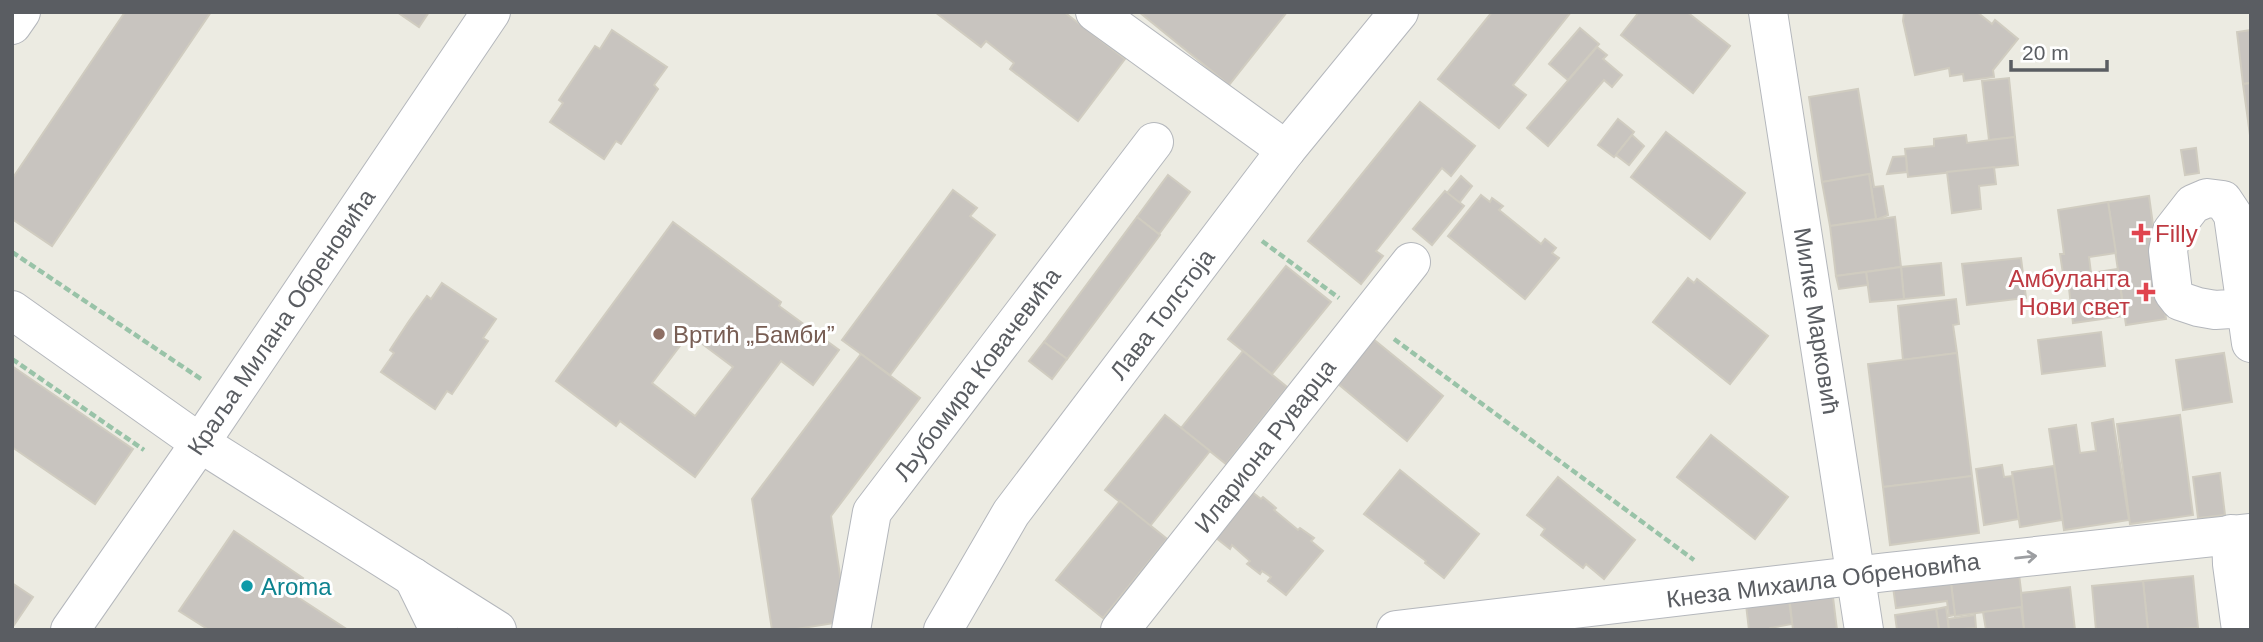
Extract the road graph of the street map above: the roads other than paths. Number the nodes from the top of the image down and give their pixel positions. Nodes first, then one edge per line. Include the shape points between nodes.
1 (21, 12) edge
2 (491, 12) edge
3 (1095, 12) edge
4 (1399, 12) edge
5 (1768, 12) edge
6 (12, 25) edge
7 (1154, 142) dead end
8 (1286, 150) junction
9 (1410, 262) dead end
10 (12, 310) edge
11 (200, 443) junction
12 (2241, 534) edge
13 (1856, 576) junction
14 (413, 577) junction
15 (1507, 623) edge
16 (71, 630) edge
17 (439, 630) edge
18 (497, 630) edge
19 (851, 630) edge
20 (943, 630) edge
21 (1120, 630) edge
22 (1396, 630) edge
23 (1864, 630) edge
24 (2241, 630) edge

1 - 6 street
2 - 11 street, Краља Милана Обреновића
3 - 8 street
4 - 8 street, Лава Толстоја
5 - 13 street, Милке Марковић
7 - 19 street, Љубомира Ковачевића via 872,512
8 - 20 street, Лава Толстоја via 1011,513
9 - 21 street, Илариона Руварца
10 - 11 street
11 - 14 street
11 - 16 street, Краља Милана Обреновића
13 -> 12 street, Кнеза Михаила Обреновића
12 - 24 street via 2232,564
13 - 15 street, Кнеза Михаила Обреновића
13 - 23 street, Милке Марковић
14 - 17 street
14 - 18 street
15 - 22 street, Кнеза Михаила Обреновића

